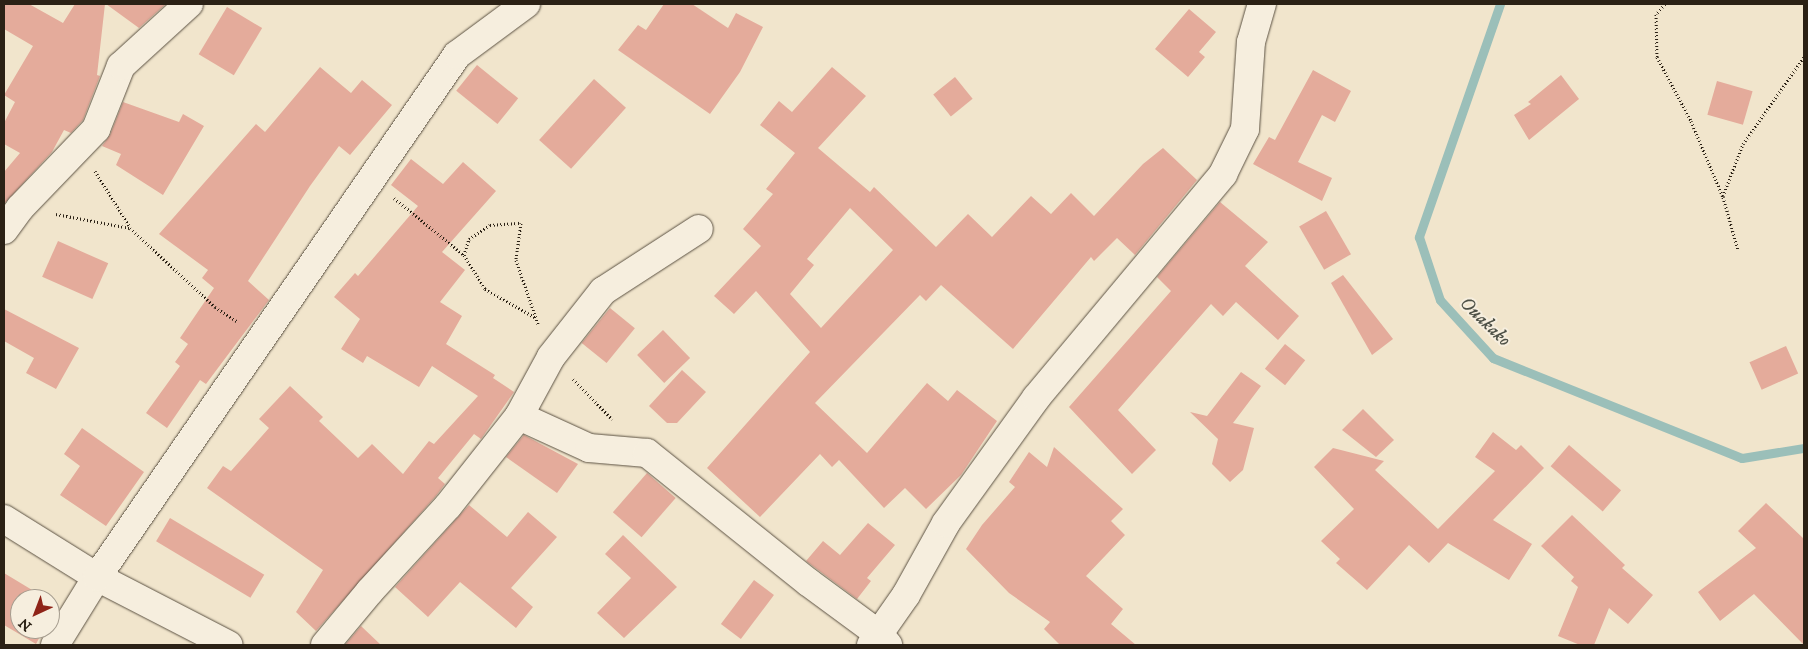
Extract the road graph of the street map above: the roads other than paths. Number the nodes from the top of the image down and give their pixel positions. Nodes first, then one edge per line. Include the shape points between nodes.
1 (189, 4) edge
2 (526, 4) edge
3 (1262, 4) edge
4 (699, 229) dead end
5 (4, 230) edge
6 (519, 416) junction
7 (4, 519) edge
8 (97, 577) junction
9 (880, 642) edge
10 (55, 645) edge
11 (229, 645) edge
12 (325, 645) edge

1 - 5 street via 121,66 96,129 20,208
2 - 8 street via 457,55
3 - 9 street via 1251,42 1245,129 1223,174 1036,398 946,523
4 - 6 street via 603,291 551,356
6 - 9 street via 589,448 647,453
6 - 12 street via 448,506
7 - 8 street
8 - 10 street
8 - 11 street

